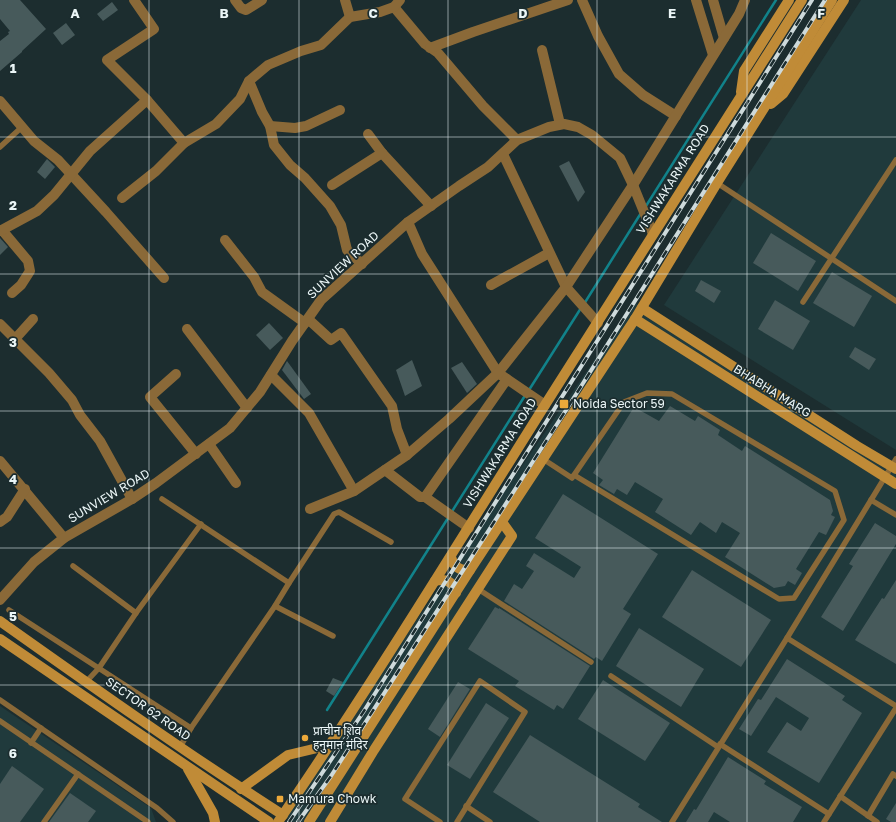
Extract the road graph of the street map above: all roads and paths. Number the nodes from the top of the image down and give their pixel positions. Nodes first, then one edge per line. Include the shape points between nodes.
1 (134, 0) edge
2 (235, 0) edge
3 (262, 0) edge
4 (344, 0) edge
5 (568, 0) edge
6 (582, 0) edge
7 (696, 0) edge
8 (713, 0) edge
9 (745, 0) edge
10 (789, 0) edge
11 (802, 0) edge
12 (832, 0) edge
13 (844, 0) edge
14 (397, 3) edge
15 (350, 17) junction
16 (724, 38) junction
17 (430, 48) junction
18 (542, 50) dead end
19 (713, 55) junction
20 (249, 81) junction
21 (741, 96) junction
22 (148, 100) junction
23 (0, 101) edge
24 (340, 110) dead end
25 (764, 110) junction
26 (676, 116) junction
27 (560, 124) junction
28 (22, 126) junction
29 (270, 126) junction
30 (368, 134) dead end
31 (517, 140) junction
32 (184, 143) junction
33 (0, 146) edge
34 (382, 153) junction
35 (502, 154) junction
36 (896, 160) edge
37 (71, 174) junction
38 (717, 183) junction
39 (332, 185) dead end
40 (633, 185) junction
41 (122, 198) dead end
42 (431, 206) junction
43 (408, 222) junction
44 (1, 230) edge
45 (653, 234) junction
46 (225, 240) dead end
47 (549, 253) junction
48 (832, 258) junction
49 (362, 264) junction
50 (164, 278) dead end
51 (491, 285) dead end
52 (566, 287) junction
53 (12, 293) dead end
54 (896, 301) edge
55 (803, 302) dead end
56 (642, 308) junction
57 (33, 319) dead end
58 (635, 319) junction
59 (306, 321) junction
60 (598, 323) junction
61 (0, 324) edge
62 (673, 328) junction
63 (187, 329) dead end
64 (15, 339) junction
65 (666, 339) junction
66 (498, 373) junction
67 (176, 374) dead end
68 (271, 375) junction
69 (507, 379) junction
70 (545, 405) junction
71 (247, 408) junction
72 (208, 444) junction
73 (196, 454) junction
74 (407, 455) junction
75 (543, 459) junction
76 (0, 460) edge
77 (894, 465) edge
78 (385, 470) junction
79 (574, 475) junction
80 (885, 477) junction
81 (236, 483) dead end
82 (896, 484) edge
83 (25, 489) junction
84 (354, 491) junction
85 (426, 497) junction
86 (132, 498) junction
87 (162, 499) dead end
88 (871, 500) junction
89 (310, 510) dead end
90 (896, 515) edge
91 (0, 522) edge
92 (502, 522) junction
93 (201, 524) junction
94 (469, 528) junction
95 (64, 538) junction
96 (391, 542) dead end
97 (451, 557) junction
98 (73, 566) dead end
99 (470, 570) junction
100 (436, 580) junction
101 (289, 583) junction
102 (478, 589) junction
103 (456, 593) junction
104 (0, 600) edge
105 (275, 606) junction
106 (10, 610) dead end
107 (136, 613) junction
108 (0, 620) edge
109 (438, 620) junction
110 (450, 633) junction
111 (334, 636) dead end
112 (787, 638) junction
113 (0, 639) edge
114 (591, 662) dead end
115 (99, 668) junction
116 (611, 676) dead end
117 (86, 682) junction
118 (0, 700) edge
119 (896, 707) edge
120 (0, 721) edge
121 (41, 728) junction
122 (191, 728) junction
123 (360, 742) junction
124 (31, 743) junction
125 (330, 744) junction
126 (719, 745) junction
127 (180, 747) junction
128 (374, 750) junction
129 (186, 766) junction
130 (896, 767) edge
131 (78, 774) junction
132 (894, 775) edge
133 (241, 788) junction
134 (840, 796) junction
135 (466, 806) junction
136 (828, 814) junction
137 (868, 816) junction
138 (280, 819) edge
139 (44, 822) edge
140 (148, 822) edge
141 (173, 822) edge
142 (215, 822) edge
143 (269, 822) edge
144 (309, 822) edge
145 (330, 822) edge
146 (440, 822) edge
147 (456, 822) edge
148 (490, 822) edge
149 (672, 822) edge
150 (824, 822) edge
151 (877, 822) edge

1 - 22 street via 154,29 107,60
2 - 3 street via 246,10
4 - 15 street
5 - 17 street
6 - 26 street via 619,74
7 - 19 street
8 - 16 street
9 - 16 street
10 - 21 main road via 744,71
11 - 21 main road, VISHWAKARMA ROAD
12 - 25 main road
13 - 25 main road via 783,94
14 - 15 street via 380,12
14 - 17 street
15 - 20 street via 321,45 301,50 268,65
16 - 19 street
17 - 31 street via 438,53 483,106
18 - 27 street
19 - 26 street
20 - 29 street
20 - 32 street via 240,99 216,124
21 - 45 main road, VISHWAKARMA ROAD
22 - 32 street
22 - 37 street via 90,151
23 - 28 street
24 - 29 street via 306,126
25 - 38 main road
26 - 40 street
27 - 31 street, SUNVIEW ROAD
27 - 40 street, SUNVIEW ROAD via 578,127 620,158
28 - 33 lane
28 - 37 street via 34,141
29 - 49 street via 274,145 330,206 341,225 347,250
30 - 34 street
31 - 35 street, SUNVIEW ROAD
32 - 41 street via 156,171
34 - 39 street
34 - 42 street
35 - 42 street, SUNVIEW ROAD via 488,167
35 - 47 street
36 - 48 lane
37 - 44 street via 37,211
37 - 50 street
38 - 48 lane
38 - 56 main road
40 - 45 street, SUNVIEW ROAD
40 - 52 street
42 - 43 street, SUNVIEW ROAD
43 - 49 street, SUNVIEW ROAD
43 - 66 street via 422,254
44 - 53 street via 28,261 30,271
45 - 60 main road, VISHWAKARMA ROAD
46 - 59 street via 262,292
47 - 51 street
47 - 52 street
48 - 54 lane
48 - 55 lane
49 - 59 street, SUNVIEW ROAD via 321,300
52 - 60 street
52 - 66 street
56 - 58 main road
56 - 62 main road, BHABHA MARG
57 - 64 street
58 - 65 main road, BHABHA MARG
58 - 75 main road
59 - 68 street, SUNVIEW ROAD
59 - 74 street via 331,340 341,333 392,406
60 - 70 main road, VISHWAKARMA ROAD
61 - 64 street
62 - 65 main road
62 - 77 main road, BHABHA MARG via 857,446
63 - 71 street
64 - 86 street via 49,372 72,400 100,441
65 - 80 main road, BHABHA MARG
66 - 69 street
66 - 74 street
67 - 73 street via 150,397
68 - 71 street, SUNVIEW ROAD
68 - 84 street via 309,412
69 - 70 street
69 - 85 street
70 - 94 main road, VISHWAKARMA ROAD
71 - 72 street, SUNVIEW ROAD via 230,428
72 - 73 street, SUNVIEW ROAD
72 - 81 street
73 - 86 street, SUNVIEW ROAD
74 - 78 street
75 - 79 lane via 572,478
75 - 92 main road
76 - 83 street
77 - 80 lane
78 - 84 street
78 - 85 street via 420,498
79 - 79 lane via 624,402 647,393 672,394 835,491 844,520 794,598 779,599
80 - 82 main road, BHABHA MARG
80 - 88 lane
83 - 91 street via 7,517
83 - 95 street
84 - 89 street
85 - 94 street
86 - 95 street, SUNVIEW ROAD
87 - 93 lane
88 - 90 lane
88 - 112 lane
92 - 99 main road
92 - 102 main road via 512,536
93 - 101 lane
93 - 107 lane
94 - 97 main road, VISHWAKARMA ROAD
95 - 104 street, SUNVIEW ROAD via 34,562
96 - 101 lane via 339,512 334,514
97 - 99 main road via 452,563 458,568
97 - 100 main road, VISHWAKARMA ROAD
98 - 107 lane
99 - 103 main road
100 - 103 main road via 449,581 455,587
100 - 125 main road, VISHWAKARMA ROAD
101 - 105 lane
102 - 110 main road
102 - 114 lane
103 - 109 main road
105 - 111 lane
105 - 122 lane
106 - 115 lane
107 - 115 lane
108 - 117 main road, SECTOR 62 ROAD
109 - 110 main road
109 - 123 main road
110 - 128 main road
112 - 119 lane
112 - 126 lane
113 - 129 main road, SECTOR 62 ROAD
115 - 117 lane
115 - 122 lane
116 - 126 lane
117 - 127 main road, SECTOR 62 ROAD
118 - 121 lane
119 - 134 lane
120 - 124 lane
121 - 124 lane
121 - 141 lane via 157,808
122 - 127 lane
123 - 128 main road
123 - 144 main road
124 - 131 lane
125 - 133 main road via 288,755
125 - 138 main road, VISHWAKARMA ROAD
126 - 136 lane
126 - 149 lane
127 - 133 main road, SECTOR 62 ROAD
128 - 145 main road
129 - 142 main road via 213,813
129 - 143 main road, SECTOR 62 ROAD
130 - 132 lane
131 - 139 lane
131 - 140 lane
132 - 137 lane
133 - 138 main road, SECTOR 62 ROAD
134 - 136 lane
134 - 137 lane
135 - 146 lane via 525,712 480,681 405,799
135 - 147 lane
135 - 148 lane
136 - 150 lane
137 - 151 lane

